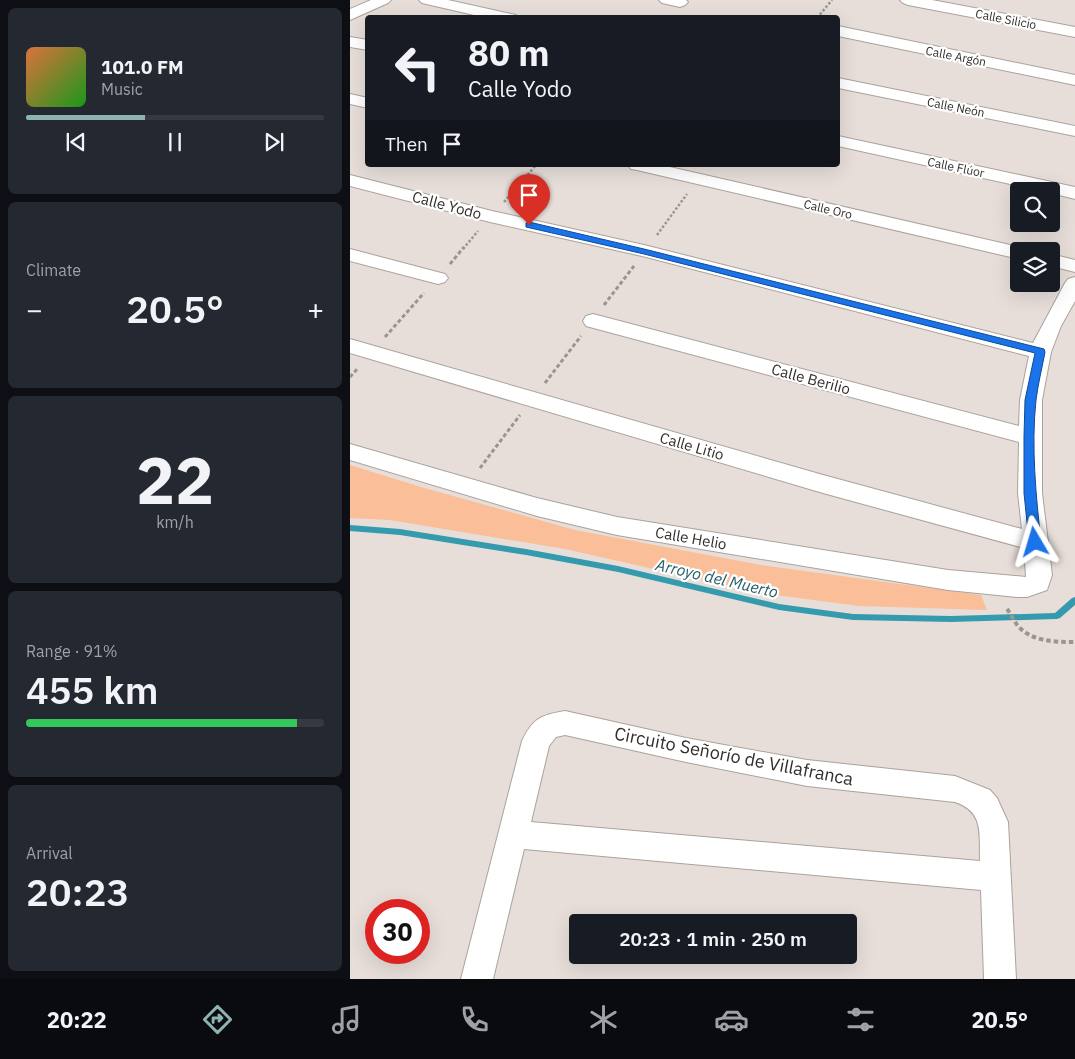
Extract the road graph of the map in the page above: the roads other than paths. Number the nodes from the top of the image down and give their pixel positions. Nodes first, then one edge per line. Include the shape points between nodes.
1 (383, 0) edge
2 (427, 0) edge
3 (908, 0) edge
4 (350, 15) edge
5 (498, 15) edge
6 (840, 32) edge
7 (1075, 32) edge
8 (350, 42) edge
9 (365, 44) edge
10 (1075, 80) edge
11 (840, 83) edge
12 (350, 99) edge
13 (365, 102) edge
14 (1075, 131) edge
15 (840, 141) edge
16 (645, 167) edge
17 (350, 180) edge
18 (1075, 193) edge
19 (1010, 251) edge
20 (350, 255) edge
21 (1060, 262) edge
22 (1075, 266) edge
23 (438, 278) dead end
24 (1075, 283) edge
25 (593, 321) dead end
26 (350, 346) edge
27 (1040, 352) junction
28 (1029, 437) junction
29 (350, 452) edge
30 (1035, 542) junction
31 (513, 834) junction
32 (994, 877) junction
33 (477, 979) edge
34 (1000, 979) edge

1 - 4 street
2 - 5 street
3 - 7 street, Calle Silicio
6 - 10 street, Calle Argón
8 - 9 street
11 - 14 street, Calle Neón
12 - 13 street
15 - 18 street, Calle Flúor
16 - 19 street, Calle Oro
17 - 27 street, Calle Yodo
20 - 23 street
21 - 22 street
24 - 27 street
25 - 28 street, Calle Berilio
26 - 30 street, Calle Litio
27 - 28 street via 1031,400
28 - 30 street
29 - 30 street, Calle Helio via 528,505 617,526 948,580 1029,587 1038,583
31 - 32 street
31 - 32 street, Circuito Señorío de Villafranca via 536,741 548,726 565,723 807,773 955,788 984,801 993,822
31 - 33 street, Circuito Señorío de Villafranca
32 - 34 street, Circuito Señorío de Villafranca

